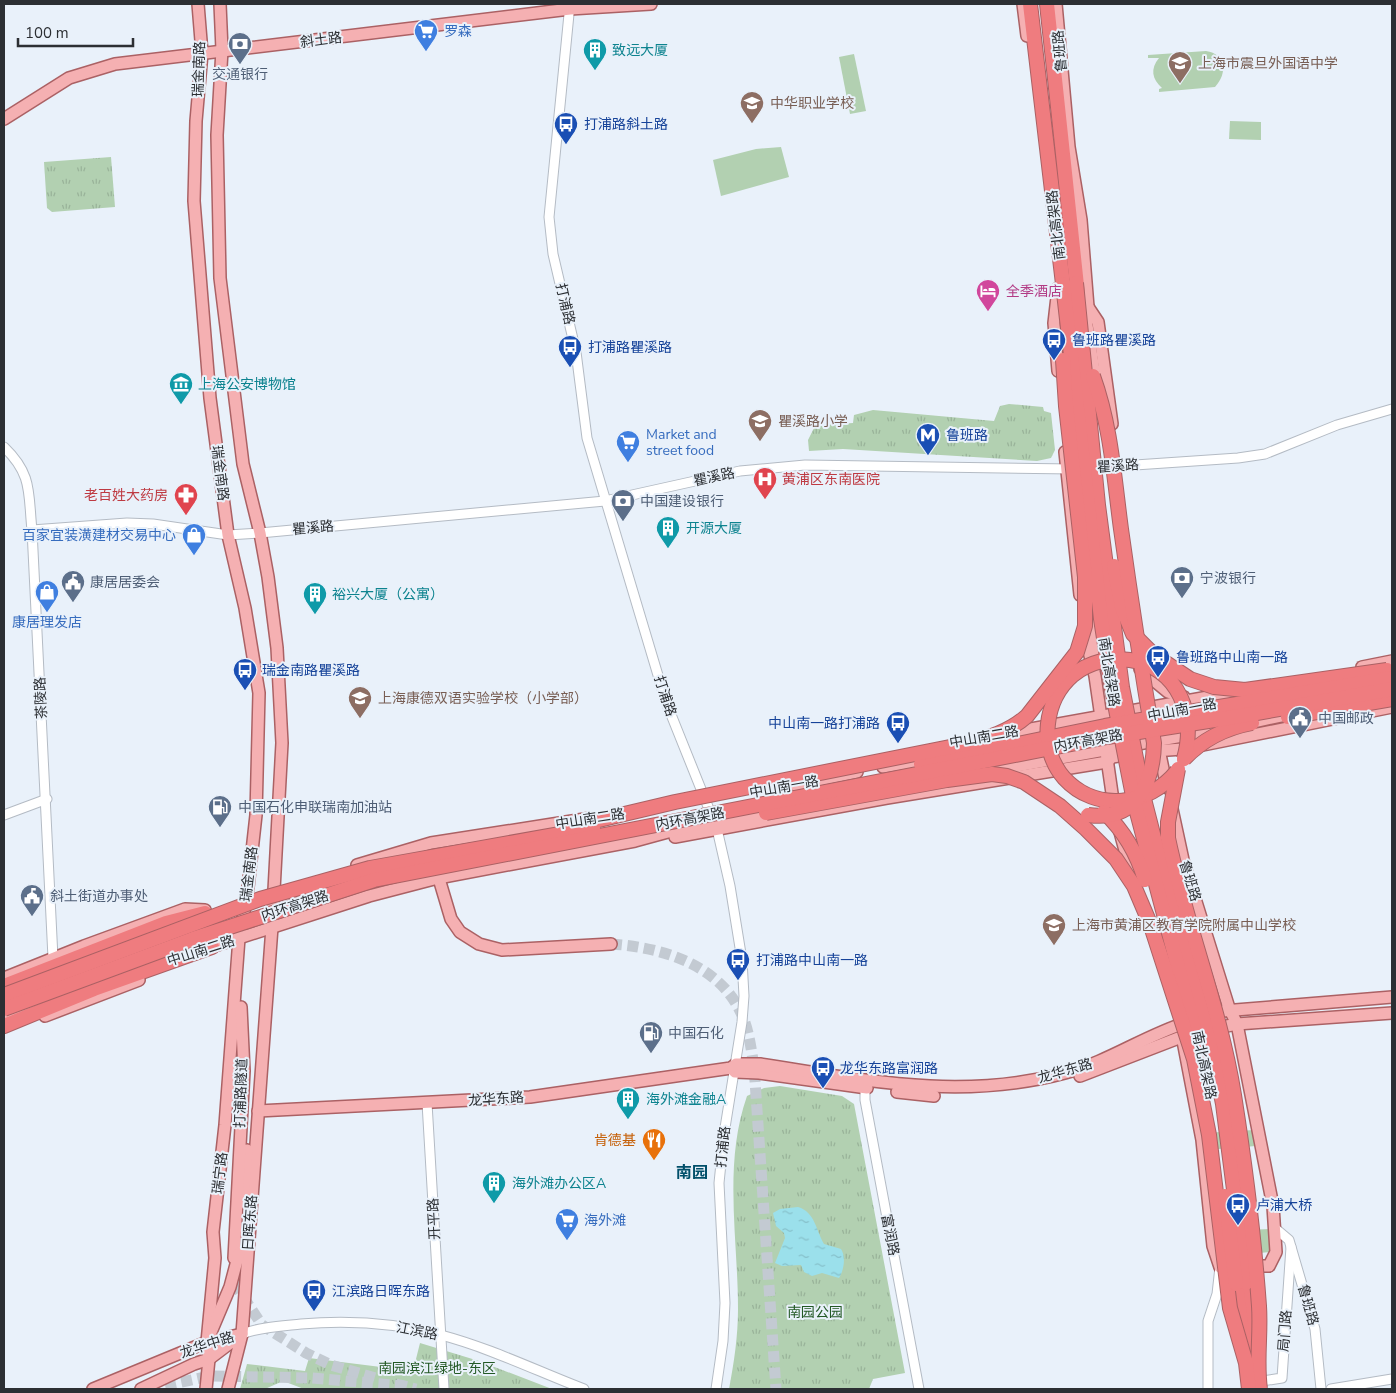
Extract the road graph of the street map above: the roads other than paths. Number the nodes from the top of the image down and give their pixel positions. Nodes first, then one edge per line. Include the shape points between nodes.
1 (198, 4) edge
2 (220, 4) edge
3 (651, 4) edge
4 (1023, 4) edge
5 (1030, 4) edge
6 (1047, 4) edge
7 (1056, 4) edge
8 (570, 6) edge
9 (222, 50) junction
10 (202, 53) junction
11 (4, 119) edge
12 (1066, 285) junction
13 (1093, 376) junction
14 (1392, 409) edge
15 (4, 447) edge
16 (1113, 466) junction
17 (1078, 469) junction
18 (1066, 470) junction
19 (605, 501) junction
20 (32, 530) junction
21 (260, 533) junction
22 (228, 535) junction
23 (1130, 622) junction
24 (1139, 642) junction
25 (1076, 652) junction
26 (1392, 661) edge
27 (1137, 666) junction
28 (1155, 669) junction
29 (1392, 669) edge
30 (1392, 673) edge
31 (1095, 676) junction
32 (1392, 678) edge
33 (1172, 683) junction
34 (1064, 684) junction
35 (1214, 687) junction
36 (1392, 689) edge
37 (1240, 691) junction
38 (1392, 694) edge
39 (1392, 699) edge
40 (1193, 700) junction
41 (1392, 707) edge
42 (1035, 708) junction
43 (1149, 710) junction
44 (1110, 719) junction
45 (1077, 721) junction
46 (1102, 729) junction
47 (1030, 742) junction
48 (1154, 745) junction
49 (1105, 750) junction
50 (1107, 762) junction
51 (1181, 764) junction
52 (1025, 765) junction
53 (1072, 768) junction
54 (1079, 790) junction
55 (47, 799) junction
56 (707, 801) junction
57 (1060, 806) junction
58 (4, 815) edge
59 (678, 821) junction
60 (716, 825) junction
61 (537, 838) junction
62 (431, 843) junction
63 (438, 878) junction
64 (274, 890) junction
65 (248, 896) junction
66 (209, 912) junction
67 (272, 927) junction
68 (239, 938) junction
69 (611, 944) tunnel mouth
70 (212, 947) junction
71 (53, 958) junction
72 (238, 958) junction
73 (4, 978) edge
74 (4, 986) edge
75 (4, 995) edge
76 (1392, 997) edge
77 (1229, 1008) junction
78 (4, 1009) edge
79 (1392, 1013) edge
80 (4, 1017) edge
81 (1237, 1024) junction
82 (4, 1026) edge
83 (1180, 1030) junction
84 (4, 1032) edge
85 (1194, 1058) junction
86 (734, 1068) junction
87 (865, 1084) junction
88 (427, 1103) junction
89 (258, 1112) junction
90 (1276, 1229) junction
91 (1291, 1246) junction
92 (215, 1258) junction
93 (234, 1258) tunnel mouth
94 (1220, 1267) junction
95 (219, 1313) junction
96 (242, 1334) junction
97 (441, 1335) junction
98 (207, 1342) junction
99 (208, 1360) junction
100 (1251, 1364) junction
101 (1392, 1379) edge
102 (1247, 1386) edge
103 (93, 1389) edge
104 (141, 1389) edge
105 (206, 1389) edge
106 (228, 1389) edge
107 (444, 1389) edge
108 (584, 1389) edge
109 (716, 1389) edge
110 (919, 1389) edge
111 (1208, 1389) edge
112 (1260, 1389) edge
113 (1321, 1389) edge
114 (1331, 1389) edge

1 - 10 main road, 瑞金南路
2 - 9 main road, 瑞金南路
3 - 8 main road, 斜土路
4 - 12 main road via 1056,251
5 - 12 highway, 南北高架路
6 - 12 highway, 南北高架路
7 - 16 main road, 鲁班路 via 1069,147 1081,220 1087,325
8 - 9 main road, 斜土路
8 - 19 street, 打浦路 via 549,217 553,254 576,352 587,438
9 - 10 main road, 斜土路
9 - 21 main road, 瑞金南路 via 218,135 220,278 243,464
10 - 11 main road, 斜土路 via 91,70 56,85
10 - 22 main road, 瑞金南路 via 194,201 210,398
12 - 13 highway, bridge
12 - 17 main road via 1065,326
12 - 18 main road via 1054,323
12 - 25 highway, bridge via 1062,336 1066,406 1086,594 1085,626
12 - 100 highway, 南北高架路, bridge via 1101,619 1112,689 1136,811 1202,1050
13 - 24 highway, bridge via 1116,580 1125,616
13 - 57 highway, bridge via 1104,406 1113,460 1154,760 1140,797 1116,813 1095,816
14 - 16 street, 瞿溪路 via 1337,425 1265,454
15 - 20 street, 茶陵路 via 18,461 27,479
16 - 17 street, 瞿溪路
16 - 23 main road, 鲁班路 via 1116,539
17 - 18 street, 瞿溪路
17 - 31 main road via 1097,645
18 - 19 street, 瞿溪路 via 805,465 740,471
18 - 31 main road via 1086,648
19 - 21 street, 瞿溪路
19 - 56 street, 打浦路 via 666,702
20 - 22 street, 瞿溪路 via 127,523
20 - 55 street, 茶陵路
21 - 22 street, 瞿溪路
21 - 64 main road, 瑞金南路 via 277,648 282,743
22 - 65 main road, 瑞金南路 via 245,608 259,693 256,816
23 - 27 main road, 鲁班路
23 - 37 main road via 1147,646 1202,685
24 - 28 highway, bridge
24 - 35 highway, bridge via 1179,673
25 - 34 highway, bridge
25 - 42 highway, bridge
26 - 37 main road, 中山南一路
27 - 40 main road via 1168,692
27 - 43 main road, 鲁班路
28 - 33 highway, bridge
28 - 34 highway, bridge via 1136,661 1111,660 1093,664
29 - 35 highway, bridge via 1245,690
30 - 43 main road, 中山南一路 via 1173,712
31 - 44 main road via 1098,700
32 - 61 highway, 内环高架路, bridge via 1105,726 880,773
33 - 35 highway, bridge
33 - 51 highway, bridge via 1184,702 1190,724 1189,741
34 - 42 highway, bridge
34 - 54 highway, bridge via 1051,707 1047,734 1057,767 1063,777
36 - 59 highway, 内环高架路, bridge via 1106,737
37 - 40 main road, 中山南一路
38 - 48 main road, 中山南二路
39 - 51 highway, bridge via 1229,729 1202,742
40 - 43 main road, 中山南一路
41 - 48 main road via 1183,749
42 - 61 highway, bridge via 1006,730 965,744 675,802
43 - 44 main road, 中山南二路
43 - 48 main road, 鲁班路
44 - 45 main road, 中山南二路
44 - 46 main road
44 - 46 main road, 中山南一路
44 - 48 main road via 1134,738
45 - 47 main road
45 - 56 main road, 中山南二路 via 721,788
46 - 47 main road, 中山南一路
46 - 49 main road
47 - 56 main road, 中山南一路
48 - 49 main road, 中山南二路
48 - 50 main road, 中山南二路 via 1112,757
48 - 77 main road, 鲁班路 via 1183,860
49 - 50 main road
49 - 52 main road, 中山南二路
50 - 53 main road, 中山南二路
50 - 83 main road via 1124,852
51 - 54 highway, bridge via 1156,791 1134,800 1108,801
51 - 100 highway, bridge via 1168,822 1168,838 1234,1094 1259,1309
52 - 53 main road
52 - 60 main road, 中山南二路
53 - 60 main road, 中山南二路
54 - 85 highway, bridge via 1114,821 1138,857
55 - 58 street
55 - 71 street, 茶陵路
56 - 60 street, 打浦路
56 - 62 main road, 中山南二路
57 - 59 highway, bridge via 1024,782 992,774 738,818
57 - 85 highway, bridge via 1116,859 1134,886 1151,926
59 - 78 highway, 内环高架路, bridge via 374,880 193,939
60 - 63 main road, 中山南二路 via 669,838 634,841
60 - 86 street, 打浦路 via 742,960 744,996
61 - 75 highway, 内环高架路, bridge via 370,868 260,899
62 - 63 main road
62 - 64 main road, 中山南二路
63 - 67 main road, 中山南二路
63 - 69 main road via 451,919 460,932 479,944 502,950
64 - 65 main road, 中山南二路
64 - 67 main road, 瑞金南路
65 - 66 main road, 中山南二路
65 - 68 main road, 瑞金南路
66 - 71 main road, 中山南二路 via 185,909
66 - 74 highway via 166,923
66 - 75 main road, 中山南二路
67 - 68 main road, 中山南二路
67 - 89 main road, 日晖东路
68 - 70 main road, 中山南二路
68 - 72 main road
70 - 80 main road, 中山南二路
70 - 82 highway
70 - 84 main road via 138,980
71 - 73 main road, 中山南二路
72 - 92 main road, 瑞宁路 via 213,1232
72 - 93 main road, 打浦路隧道 via 244,1071
76 - 77 main road, 龙华东路
77 - 81 main road, 鲁班路
77 - 83 main road, 龙华东路
79 - 81 main road, 龙华东路
81 - 83 main road, 龙华东路
81 - 90 main road, 鲁班路
83 - 87 main road, 龙华东路 via 1094,1064 1036,1080 957,1088
83 - 94 main road via 1202,1140 1213,1246
85 - 100 highway, bridge via 1209,1135 1230,1308
86 - 87 main road, 龙华东路 via 760,1064
86 - 88 main road, 龙华东路 via 537,1096
86 - 109 street, 打浦路 via 720,1168 725,1303
87 - 110 street, 富润路 via 867,1110
88 - 89 main road, 龙华东路
88 - 97 street, 开平路
89 - 95 main road, 日晖东路 via 250,1122 239,1255
89 - 96 main road, 日晖东路
90 - 91 street, 鲁班路
90 - 94 main road, 鲁班路 via 1276,1252 1269,1266
91 - 102 street, 局门路 via 1282,1378
91 - 113 street, 鲁班路 via 1315,1328
92 - 95 main road, 日晖东路 via 221,1294
92 - 98 main road, 瑞宁路
94 - 102 street via 1237,1330
94 - 111 street via 1217,1294 1208,1320
95 - 98 main road, 日晖东路
96 - 97 street, 江滨路 via 290,1325 336,1323 385,1325
96 - 98 main road, 龙华中路
96 - 99 main road, 龙华中路
96 - 106 main road
97 - 107 street, 开平路
97 - 108 street, 江滨路
98 - 99 main road, 瑞宁路
98 - 103 main road, 龙华中路
99 - 104 main road, 龙华中路
99 - 105 main road, 瑞宁路
100 - 102 highway, 南北高架路, bridge
100 - 112 highway, 南北高架路, bridge
101 - 114 street

